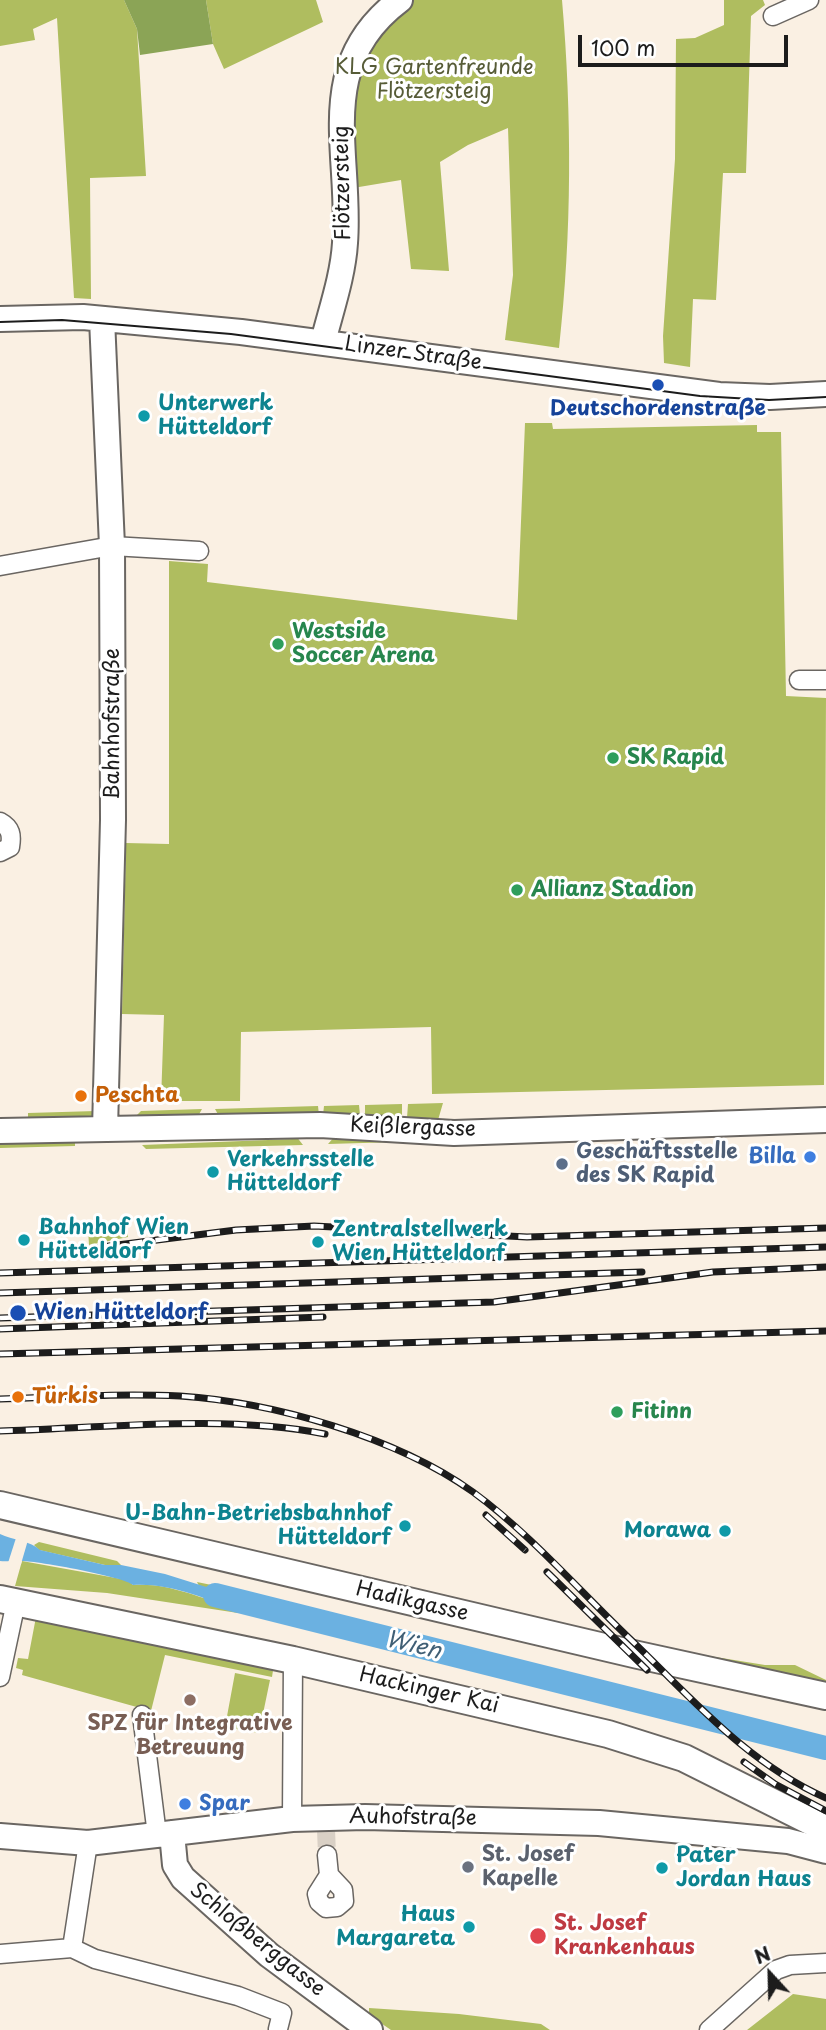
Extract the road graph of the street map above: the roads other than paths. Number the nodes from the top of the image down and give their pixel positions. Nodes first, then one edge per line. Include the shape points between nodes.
1 (400, 0) edge
2 (809, 0) edge
3 (773, 16) dead end
4 (0, 319) edge
5 (102, 319) junction
6 (323, 342) junction
7 (826, 394) edge
8 (112, 546) junction
9 (199, 551) dead end
10 (0, 566) edge
11 (799, 680) dead end
12 (826, 680) edge
13 (0, 822) edge
14 (0, 852) edge
15 (826, 1120) edge
16 (105, 1129) junction
17 (0, 1130) edge
18 (0, 1504) edge
19 (8, 1600) edge
20 (293, 1660) junction
21 (0, 1677) edge
22 (826, 1696) edge
23 (142, 1715) dead end
24 (292, 1819) junction
25 (826, 1829) edge
26 (164, 1834) junction
27 (0, 1836) edge
28 (88, 1843) junction
29 (826, 1851) edge
30 (327, 1855) tunnel mouth
31 (328, 1875) dead end
32 (72, 1948) junction
33 (0, 1954) edge
34 (826, 1963) edge
35 (278, 2029) edge
36 (370, 2030) edge
37 (709, 2030) edge

1 - 6 street, Flötzersteig via 366,35 349,61 341,124 345,243
2 - 3 street
4 - 5 street, Linzer Straße
5 - 6 street, Linzer Straße
5 - 8 street, Bahnhofstraße
6 - 7 street, Linzer Straße via 719,395
8 - 9 street
8 - 10 street
8 - 16 street, Bahnhofstraße via 113,820
11 - 12 street
13 - 14 street via 8,826 12,837 9,847
15 - 16 street, Keißlergasse via 454,1133 320,1125
16 - 17 street, Keißlergasse
18 - 22 main road, Hadikgasse
19 - 20 main road, Hackinger Kai
19 - 21 street
20 - 24 street
20 - 25 main road, Hackinger Kai via 621,1738 684,1758
23 - 26 street
24 - 26 street, Auhofstraße
24 - 29 street, Auhofstraße via 325,1823 599,1823 788,1841
26 - 28 street, Auhofstraße
26 - 36 street, Schloßberggasse via 183,1878 269,1955
27 - 28 street, Auhofstraße
28 - 32 street
30 - 31 street
32 - 33 street
32 - 35 street via 94,1959 238,1996 282,2013
34 - 37 street via 776,1970

